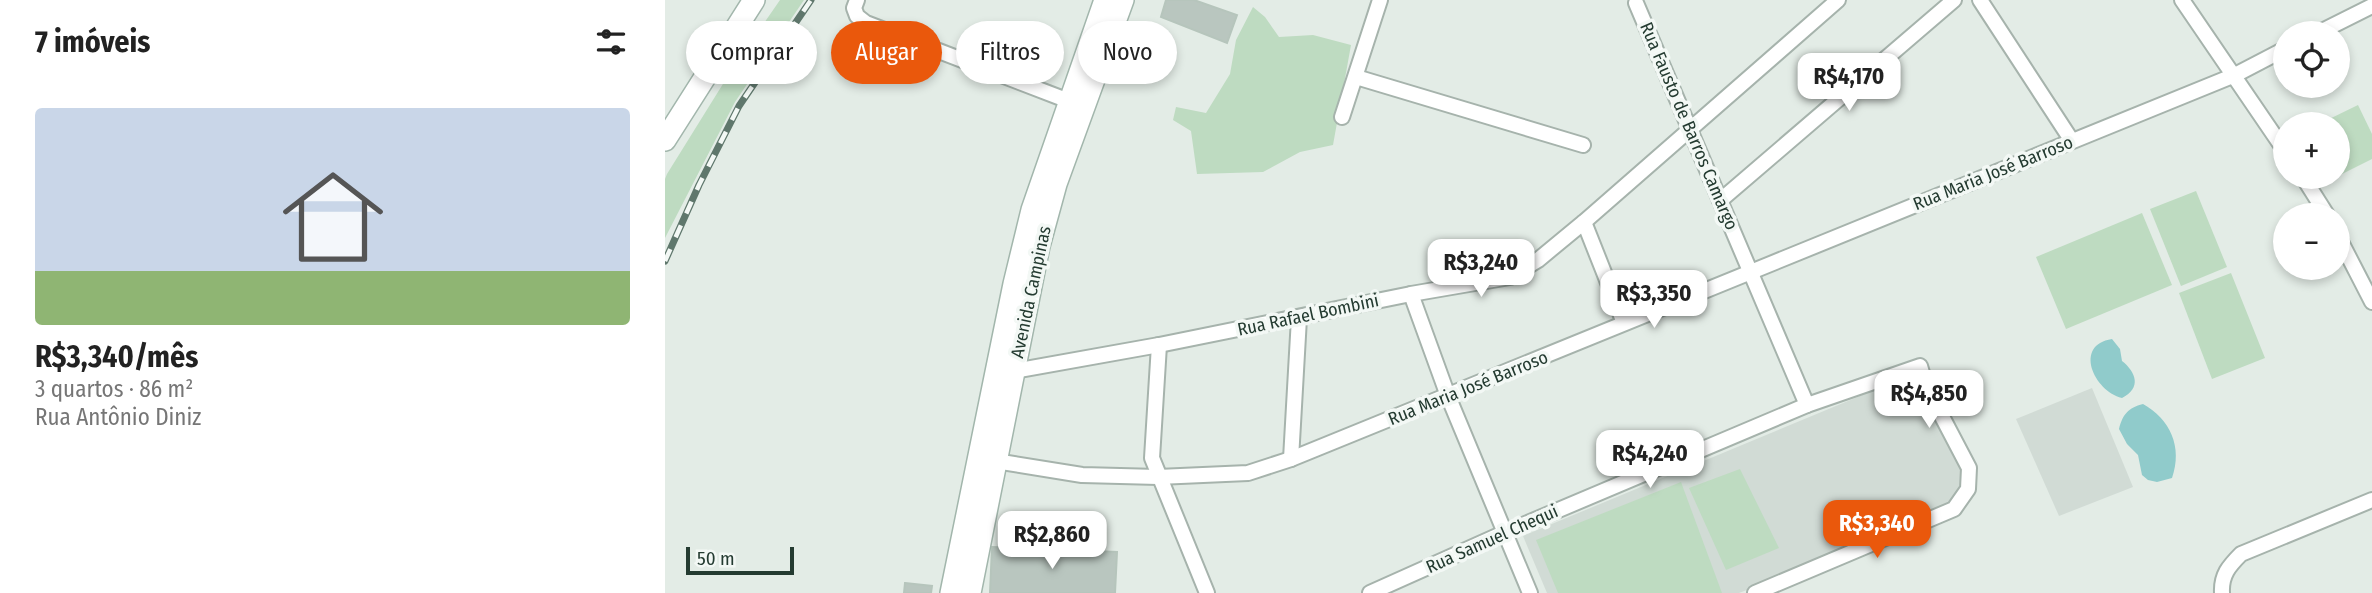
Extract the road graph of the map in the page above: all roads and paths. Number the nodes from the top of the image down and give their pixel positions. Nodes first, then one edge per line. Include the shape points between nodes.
1 (754, 0) edge
2 (857, 0) edge
3 (1105, 0) edge
4 (1123, 0) edge
5 (1380, 0) edge
6 (1838, 0) edge
7 (1954, 0) edge
8 (1980, 0) edge
9 (2182, 0) edge
10 (1634, 1) edge
11 (2363, 5) edge
12 (2337, 21) edge
13 (2273, 56) edge
14 (2235, 75) junction
15 (1356, 77) junction
16 (1069, 101) junction
17 (1342, 117) dead end
18 (1689, 130) junction
19 (2273, 133) edge
20 (665, 140) edge
21 (2072, 141) junction
22 (1583, 145) dead end
23 (1722, 200) junction
24 (1584, 222) junction
25 (2350, 259) edge
26 (1752, 273) junction
27 (1411, 294) junction
28 (2372, 302) edge
29 (1299, 317) junction
30 (1624, 323) junction
31 (1159, 345) junction
32 (1014, 371) junction
33 (1448, 396) junction
34 (1807, 405) junction
35 (1291, 459) junction
36 (988, 460) junction
37 (1158, 477) junction
38 (2372, 500) edge
39 (1504, 533) junction
40 (951, 593) edge
41 (970, 593) edge
42 (1207, 593) edge
43 (1370, 593) edge
44 (1530, 593) edge
45 (1755, 593) edge
46 (2222, 593) edge

1 - 20 main road
2 - 16 street via 857,16 866,23
3 - 16 main road, Avenida Campinas
4 - 32 main road, Avenida Campinas via 1056,184
5 - 15 street
6 - 18 street, Rua Rafael Bombini
7 - 23 street
8 - 21 street
9 - 14 street
10 - 18 street, Rua Fausto de Barros Camargo
11 - 12 street
13 - 14 street, Rua Maria José Barroso
14 - 19 street
14 - 21 street, Rua Maria José Barroso
15 - 17 street
15 - 22 street
16 - 36 main road, Avenida Campinas via 1029,220
18 - 23 street, Rua Fausto de Barros Camargo
18 - 24 street, Rua Rafael Bombini
21 - 26 street, Rua Maria José Barroso
23 - 26 street, Rua Fausto de Barros Camargo
24 - 27 street, Rua Rafael Bombini via 1510,277
24 - 30 street
25 - 28 street
26 - 30 street, Rua Maria José Barroso
26 - 34 street, Rua Fausto de Barros Camargo
27 - 29 street, Rua Rafael Bombini
27 - 33 street
29 - 31 street, Rua Rafael Bombini
29 - 35 street
30 - 33 street, Rua Maria José Barroso
31 - 32 street, Rua Rafael Bombini
31 - 37 street via 1152,458
32 - 36 main road, Avenida Campinas
33 - 35 street, Rua Maria José Barroso
33 - 39 street
34 - 39 street, Rua Samuel Chequi
34 - 45 street, Rua Samuel Chequi via 1920,366 1969,468 1968,489 1954,509
35 - 37 street, Rua Maria José Barroso via 1248,472
36 - 37 street, Rua Maria José Barroso via 1082,475
36 - 40 main road, Avenida Campinas
36 - 41 main road, Avenida Campinas
37 - 42 street
38 - 46 street via 2241,554 2228,568
39 - 43 street, Rua Samuel Chequi
39 - 44 street

